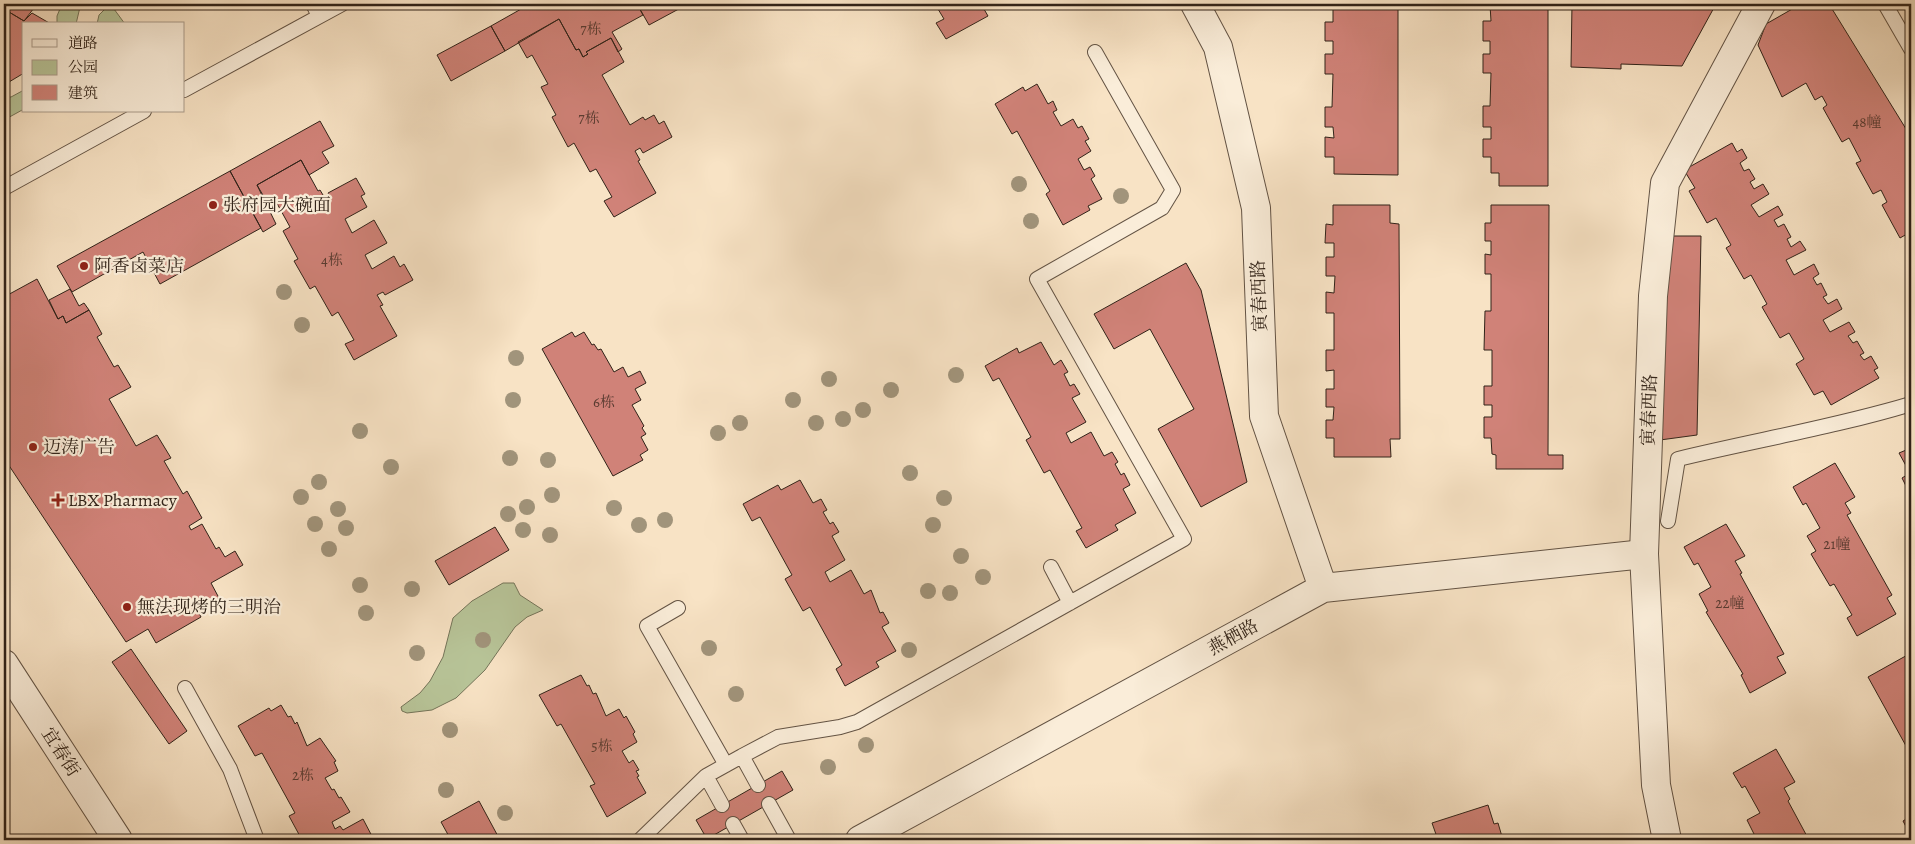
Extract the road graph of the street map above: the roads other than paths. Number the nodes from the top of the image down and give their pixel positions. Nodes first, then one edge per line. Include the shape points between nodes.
1 (342, 4) edge
2 (1195, 4) edge
3 (1761, 4) edge
4 (1885, 4) edge
5 (316, 10) edge
6 (1911, 49) edge
7 (1095, 52) dead end
8 (185, 89) edge
9 (142, 112) edge
10 (4, 188) edge
11 (1911, 404) edge
12 (1668, 521) dead end
13 (1644, 554) junction
14 (1051, 567) dead end
15 (1323, 588) junction
16 (1070, 603) junction
17 (678, 608) dead end
18 (4, 664) edge
19 (185, 688) dead end
20 (742, 756) junction
21 (726, 765) junction
22 (706, 776) junction
23 (758, 785) dead end
24 (769, 804) dead end
25 (722, 805) dead end
26 (733, 824) dead end
27 (118, 840) edge
28 (257, 840) edge
29 (640, 840) edge
30 (742, 840) edge
31 (790, 840) edge
32 (860, 840) edge
33 (1667, 840) edge

1 - 5 lane
2 - 15 street, 寅春西路 via 1218,47 1256,208 1264,416
3 - 13 street, 寅春西路 via 1665,183 1653,296
4 - 6 lane
5 - 8 lane
7 - 16 lane via 1173,190 1162,208 1037,279 1184,539
9 - 10 lane
11 - 12 lane via 1862,419 1678,459
13 - 15 street, 燕栖路
13 - 33 street, 寅春西路 via 1656,785
14 - 16 lane
15 - 32 street, 燕栖路
16 - 20 lane via 857,722 840,728 778,737
17 - 21 lane via 647,626
18 - 27 street, 宜春街
19 - 28 lane via 230,769
20 - 21 lane
20 - 23 lane
21 - 22 lane
22 - 25 lane
22 - 29 lane
24 - 31 lane
26 - 30 lane

